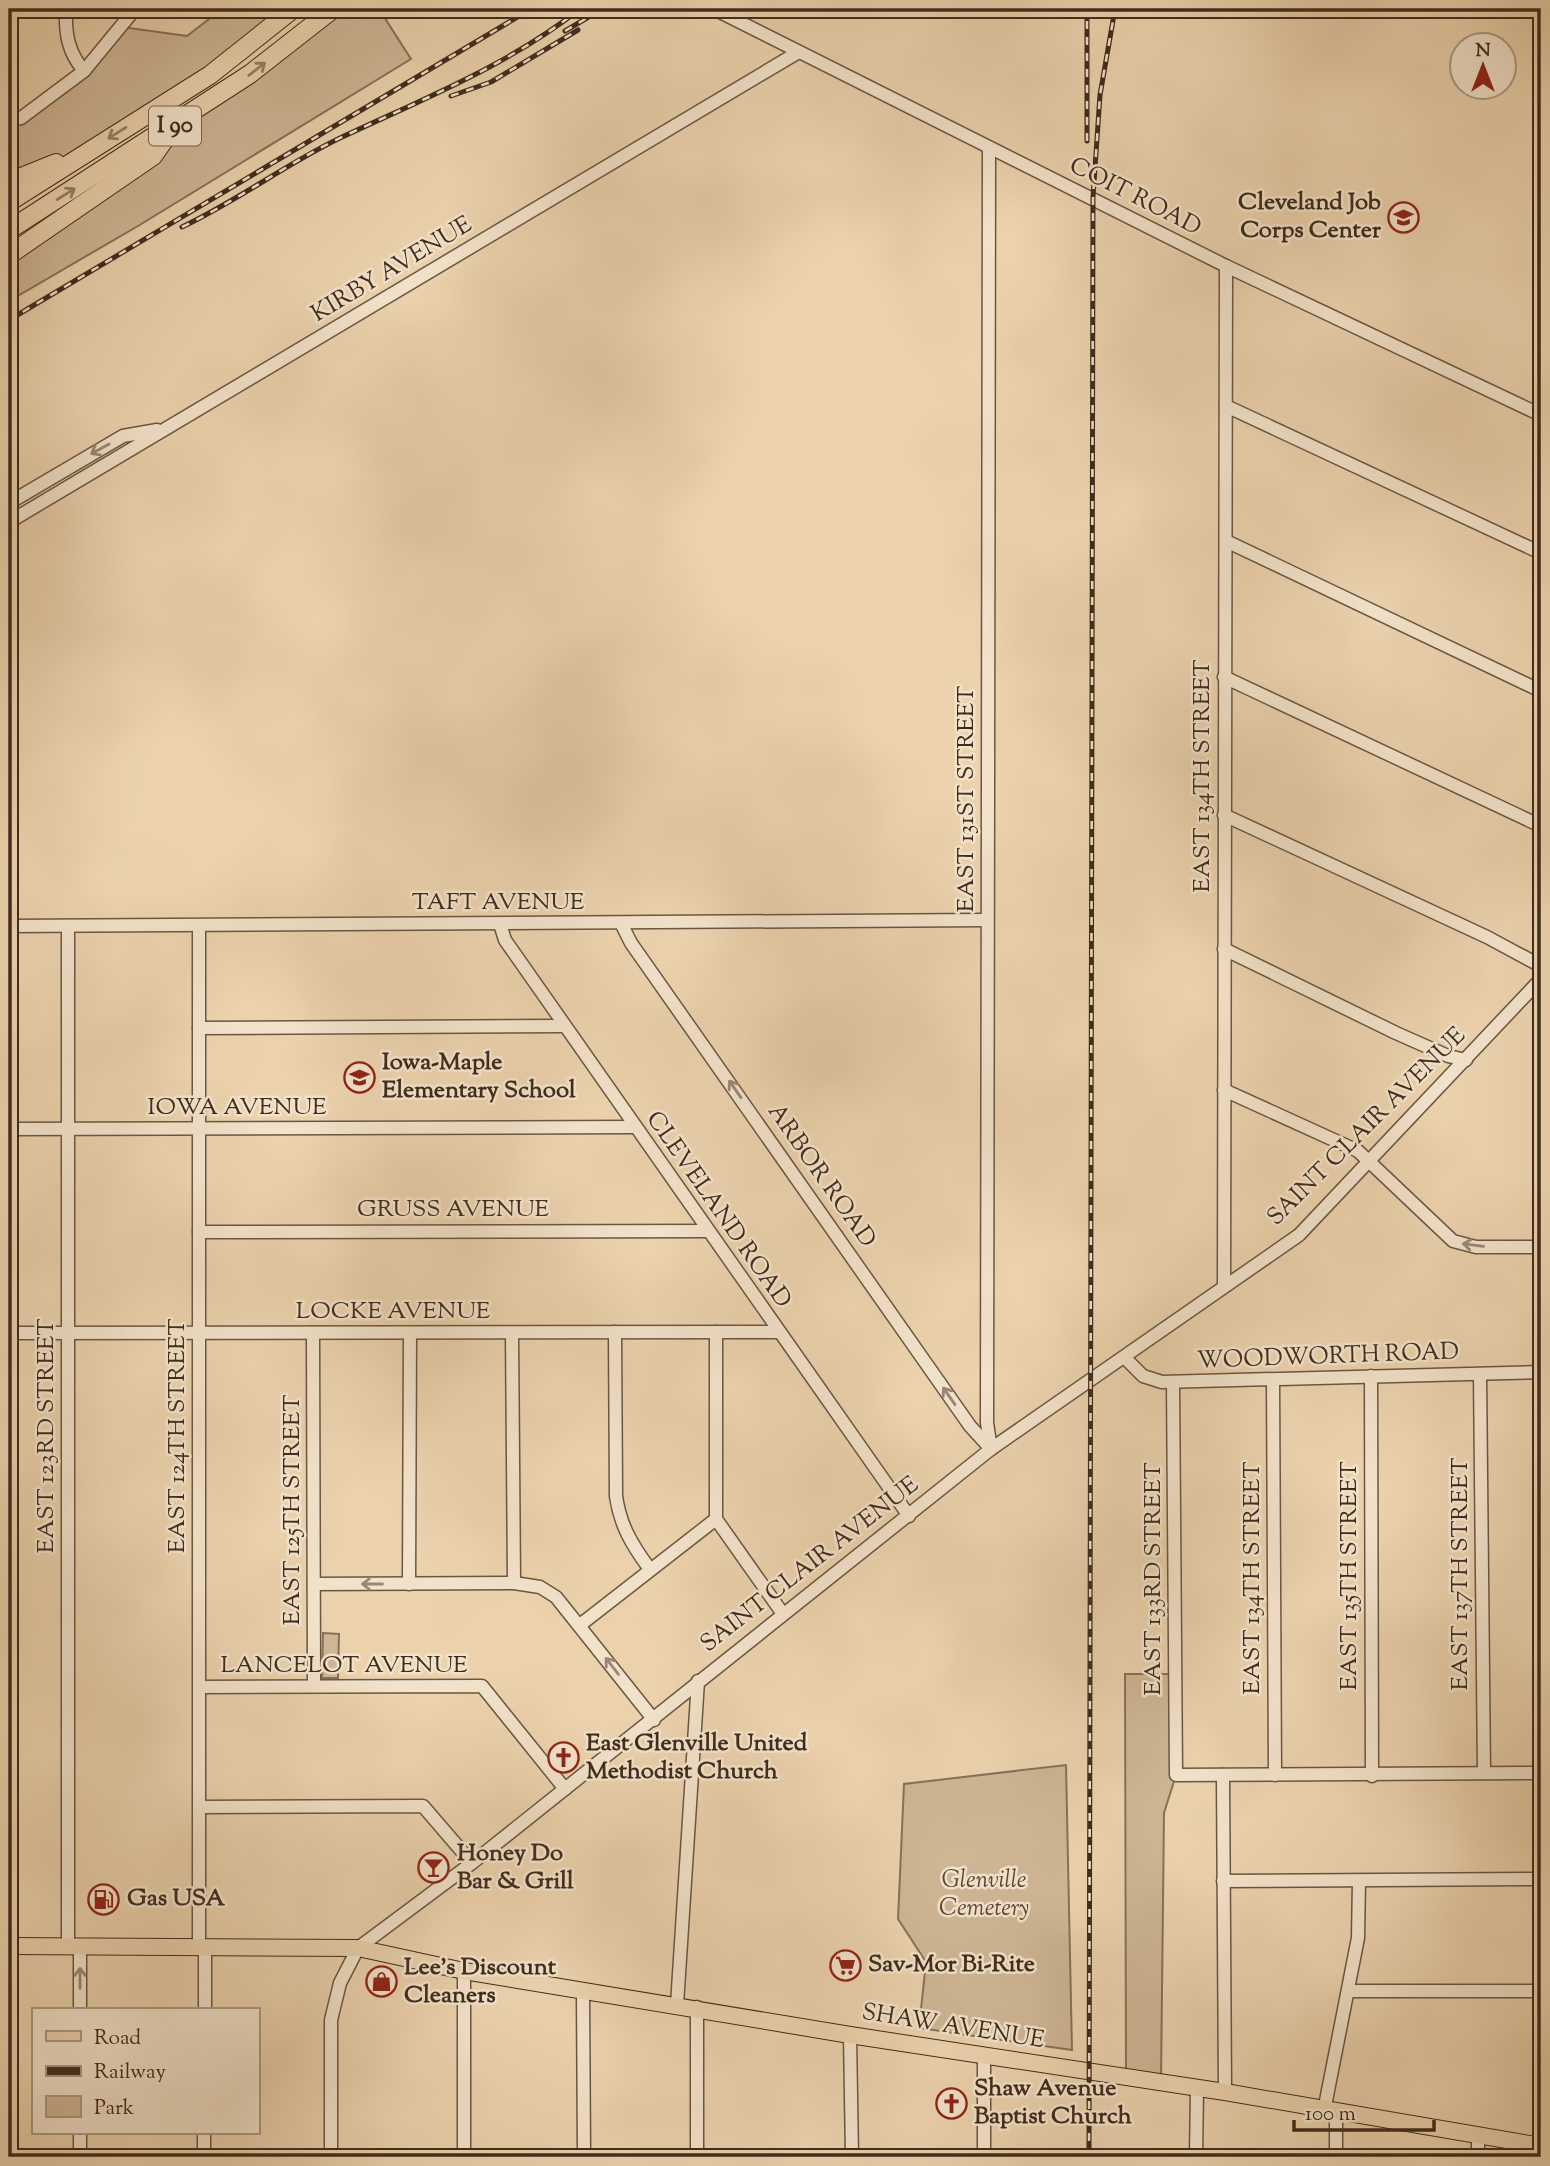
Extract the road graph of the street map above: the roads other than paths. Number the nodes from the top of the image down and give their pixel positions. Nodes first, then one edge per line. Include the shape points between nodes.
1 (66, 9) edge
2 (135, 9) edge
3 (293, 9) edge
4 (333, 9) edge
5 (713, 9) edge
6 (797, 52) junction
7 (84, 71) junction
8 (9, 120) edge
9 (174, 126) junction
10 (989, 148) junction
11 (89, 151) junction
12 (9, 182) edge
13 (9, 202) edge
14 (9, 230) edge
15 (9, 255) edge
16 (1226, 266) junction
17 (1226, 406) junction
18 (1541, 415) edge
19 (164, 429) junction
20 (9, 503) edge
21 (9, 522) edge
22 (1226, 541) junction
23 (1541, 553) edge
24 (1224, 677) junction
25 (1541, 691) edge
26 (1224, 816) junction
27 (1541, 826) edge
28 (987, 920) junction
29 (621, 923) junction
30 (500, 924) junction
31 (9, 926) edge
32 (68, 926) junction
33 (199, 926) junction
34 (1224, 949) junction
35 (1541, 966) edge
36 (1541, 979) edge
37 (564, 1026) junction
38 (199, 1028) junction
39 (1466, 1060) junction
40 (1224, 1090) junction
41 (634, 1127) junction
42 (9, 1129) edge
43 (68, 1129) junction
44 (199, 1129) junction
45 (1369, 1161) junction
46 (707, 1231) junction
47 (199, 1232) junction
48 (1541, 1247) edge
49 (1224, 1286) junction
50 (615, 1332) junction
51 (716, 1332) junction
52 (778, 1332) junction
53 (9, 1333) edge
54 (68, 1333) junction
55 (313, 1333) junction
56 (410, 1333) junction
57 (513, 1333) junction
58 (199, 1334) junction
59 (1125, 1358) junction
60 (1541, 1372) edge
61 (1480, 1374) junction
62 (1371, 1376) junction
63 (1273, 1380) junction
64 (1173, 1382) junction
65 (991, 1449) junction
66 (909, 1516) junction
67 (716, 1519) junction
68 (649, 1568) junction
69 (514, 1583) junction
70 (314, 1584) junction
71 (410, 1584) junction
72 (783, 1614) junction
73 (580, 1625) junction
74 (698, 1681) junction
75 (314, 1686) junction
76 (200, 1688) junction
77 (654, 1720) junction
78 (1484, 1773) junction
79 (1541, 1773) edge
80 (1223, 1775) junction
81 (1275, 1775) junction
82 (1372, 1776) junction
83 (565, 1790) junction
84 (200, 1807) junction
85 (472, 1863) junction
86 (1541, 1879) edge
87 (1223, 1881) junction
88 (1359, 1881) junction
89 (9, 1946) edge
90 (74, 1946) junction
91 (202, 1946) junction
92 (358, 1948) junction
93 (464, 1971) junction
94 (583, 1990) junction
95 (1348, 1991) junction
96 (1541, 1991) edge
97 (677, 2005) junction
98 (697, 2007) junction
99 (80, 2008) edge
100 (205, 2008) edge
101 (850, 2035) junction
102 (984, 2055) junction
103 (1197, 2088) junction
104 (1225, 2092) junction
105 (1330, 2112) junction
106 (80, 2134) edge
107 (204, 2134) edge
108 (1478, 2134) junction
109 (1541, 2146) edge
110 (80, 2157) edge
111 (204, 2157) edge
112 (331, 2157) edge
113 (464, 2157) edge
114 (584, 2157) edge
115 (697, 2157) edge
116 (852, 2157) edge
117 (984, 2157) edge
118 (1196, 2157) edge
119 (1336, 2157) edge
120 (1478, 2157) edge

1 - 7 street via 71,56
2 - 7 street
3 -> 11 highway, I 90 via 209,75
9 -> 4 highway, I 90
5 - 6 street, COIT ROAD
6 - 10 street, COIT ROAD
6 - 19 street, KIRBY AVENUE
7 - 8 street via 22,118
14 -> 9 highway, I 90
9 - 15 highway via 153,156
10 - 16 street, COIT ROAD
10 - 28 street, EAST 131ST STREET
11 - 12 highway
11 - 13 highway, I 90
16 - 17 street, EAST 134TH STREET
16 - 18 street, COIT ROAD
17 - 22 street, EAST 134TH STREET
17 - 23 street
19 -> 20 street via 123,436
19 - 21 street, KIRBY AVENUE
22 - 24 street, EAST 134TH STREET
22 - 25 street
24 - 26 street, EAST 134TH STREET
24 - 27 street
26 - 34 street, EAST 134TH STREET
26 - 35 street
28 - 29 street, TAFT AVENUE
28 - 65 street, EAST 131ST STREET via 987,1423
29 - 30 street, TAFT AVENUE
65 -> 29 street, ARBOR ROAD via 955,1406
30 - 33 street, TAFT AVENUE
30 - 37 street, CLEVELAND ROAD via 505,940
31 - 32 street, TAFT AVENUE
32 - 33 street, TAFT AVENUE
32 - 43 street, EAST 123RD STREET
33 - 38 street, EAST 124TH STREET
34 - 39 street via 1396,1033
34 - 40 street, EAST 134TH STREET
36 - 39 street, SAINT CLAIR AVENUE
37 - 38 street
37 - 41 street, CLEVELAND ROAD
38 - 44 street, EAST 124TH STREET
39 - 45 street, SAINT CLAIR AVENUE
40 - 45 street via 1358,1151
40 - 49 street, EAST 134TH STREET
41 - 44 street, IOWA AVENUE
41 - 46 street, CLEVELAND ROAD
42 - 43 street, IOWA AVENUE
43 - 44 street, IOWA AVENUE
43 - 54 street, EAST 123RD STREET
44 - 47 street, EAST 124TH STREET
48 -> 45 street via 1476,1247 1452,1241
45 - 49 street, SAINT CLAIR AVENUE via 1299,1235
46 - 47 street, GRUSS AVENUE
46 - 52 street, CLEVELAND ROAD
47 - 58 street, EAST 124TH STREET
49 - 59 street, SAINT CLAIR AVENUE
50 - 51 street, LOCKE AVENUE
50 - 57 street, LOCKE AVENUE
50 - 68 street via 619,1517
51 - 52 street, LOCKE AVENUE
51 - 67 street
52 - 66 street, CLEVELAND ROAD
53 - 54 street, LOCKE AVENUE
54 - 58 street, LOCKE AVENUE
54 - 90 street, EAST 123RD STREET
55 - 56 street, LOCKE AVENUE
55 - 58 street, LOCKE AVENUE
55 - 70 street, EAST 125TH STREET
56 - 57 street, LOCKE AVENUE
56 - 71 street
57 - 69 street
58 - 76 street, EAST 124TH STREET
59 - 64 street, WOODWORTH ROAD via 1143,1376
59 - 65 street, SAINT CLAIR AVENUE
60 - 61 street, WOODWORTH ROAD
61 - 62 street, WOODWORTH ROAD
61 - 78 street, EAST 137TH STREET
62 - 63 street, WOODWORTH ROAD
62 - 82 street, EAST 135TH STREET
63 - 64 street, WOODWORTH ROAD
63 - 81 street, EAST 134TH STREET
64 - 80 street, EAST 133RD STREET via 1176,1775
65 - 66 street, SAINT CLAIR AVENUE
66 - 72 street, SAINT CLAIR AVENUE
67 - 68 street
67 - 72 street
68 - 73 street
69 - 71 street
69 - 73 street via 540,1587 556,1597
71 -> 70 street
70 - 75 street, EAST 125TH STREET
72 - 74 street, SAINT CLAIR AVENUE
77 -> 73 street
74 - 77 street, SAINT CLAIR AVENUE
74 - 97 street
75 - 76 street, LANCELOT AVENUE
75 - 83 street, LANCELOT AVENUE via 482,1686
76 - 84 street, EAST 124TH STREET
77 - 83 street, SAINT CLAIR AVENUE
78 - 79 street
78 - 82 street
80 - 81 street
80 - 87 street
81 - 82 street
83 - 85 street, SAINT CLAIR AVENUE
84 - 85 street via 423,1806
84 - 91 street, EAST 124TH STREET
85 - 92 street, SAINT CLAIR AVENUE
86 - 88 street
87 - 88 street
87 - 104 street
88 - 95 street via 1359,1938
89 - 90 main road
90 - 91 main road
99 -> 90 street, EAST 123RD STREET
91 - 92 main road
91 - 100 street, EAST 124TH STREET
92 - 93 main road, SHAW AVENUE
92 - 112 street via 340,1983 331,2020
93 - 94 main road, SHAW AVENUE
93 - 113 street
94 - 97 main road, SHAW AVENUE
94 - 114 street
95 - 96 street
95 - 105 street
97 - 98 main road, SHAW AVENUE
98 - 101 main road, SHAW AVENUE
98 - 115 street
101 - 102 main road, SHAW AVENUE
101 - 116 street
102 - 103 main road, SHAW AVENUE
102 - 117 street
103 - 104 main road, SHAW AVENUE
103 - 118 street
104 - 105 main road, SHAW AVENUE
105 - 108 main road, SHAW AVENUE
105 - 119 street
106 - 110 street
107 - 111 street
108 - 109 main road, SHAW AVENUE
108 - 120 street

